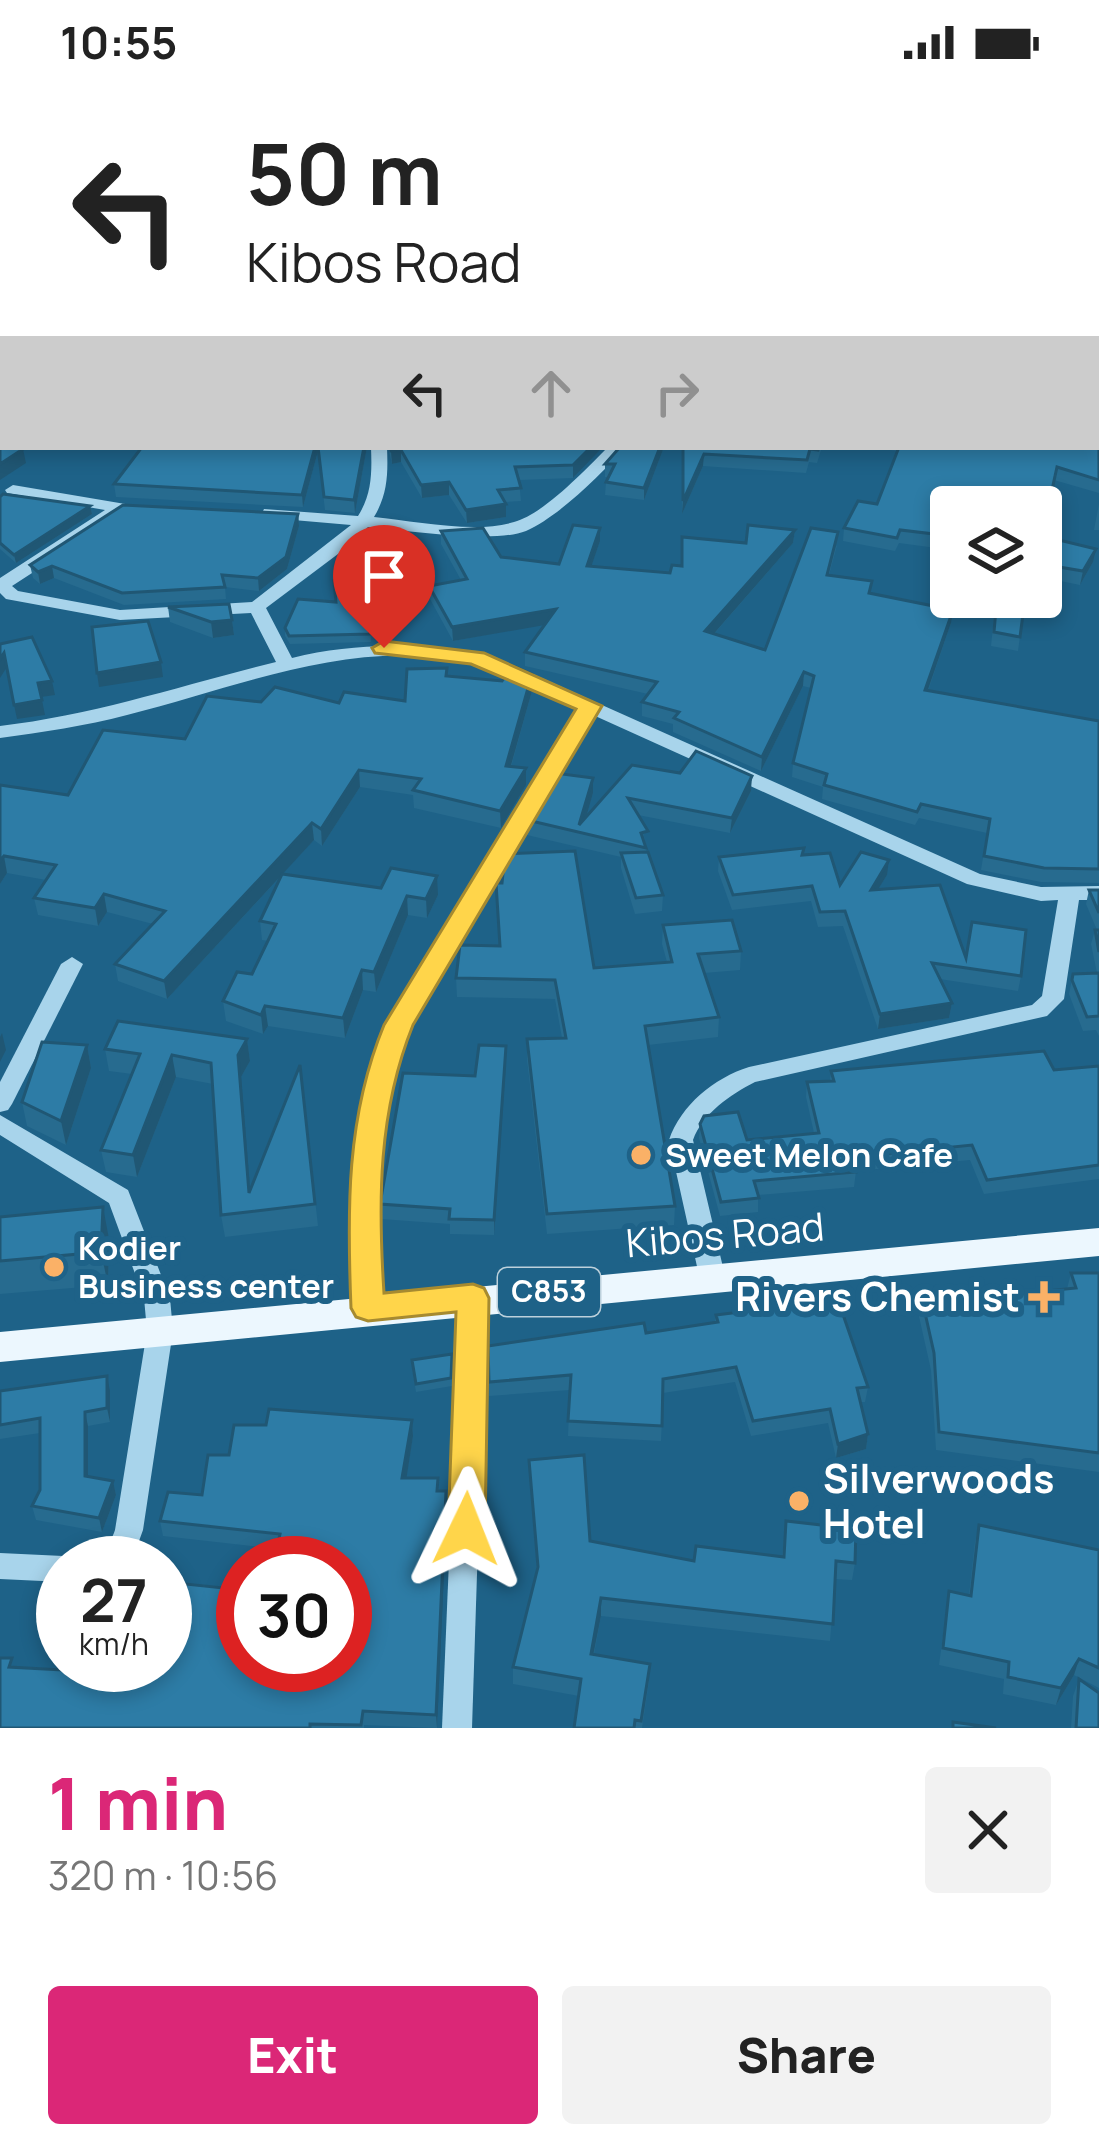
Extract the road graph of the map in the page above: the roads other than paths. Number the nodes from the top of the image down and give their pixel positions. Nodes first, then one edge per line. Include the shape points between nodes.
1 (379, 450) edge
2 (614, 450) edge
3 (14, 490) edge
4 (117, 510) junction
5 (260, 512) edge
6 (167, 513) edge
7 (365, 525) junction
8 (257, 607) junction
9 (286, 664) junction
10 (590, 706) junction
11 (0, 732) edge
12 (1099, 893) edge
13 (1070, 894) junction
14 (73, 964) dead end
15 (0, 1104) edge
16 (0, 1124) edge
17 (1099, 1242) edge
18 (712, 1280) junction
19 (473, 1298) junction
20 (368, 1308) junction
21 (160, 1331) junction
22 (0, 1347) edge
23 (127, 1536) edge
24 (0, 1566) edge
25 (36, 1568) edge
26 (457, 1728) edge

1 - 7 street via 380,495
2 - 7 street via 572,492 520,526
3 - 4 street
4 - 6 street
4 - 8 street via 1,585 13,595 120,615
5 - 7 street
7 - 8 street
8 - 9 street
9 - 10 street via 363,649 455,654
9 - 11 street via 112,718
10 - 13 street via 974,878
10 - 20 street via 398,1025 379,1073 364,1175
12 - 13 street
13 - 18 street via 1053,999 1039,1011 748,1076 686,1125 681,1140
14 - 15 street
16 - 21 street via 119,1197 157,1298
17 - 18 main road, Kibos Road / C853
18 - 19 main road, Kibos Road / C853
19 - 20 main road, Kibos Road / C853
19 - 26 street
20 - 21 main road, Kibos Road / C853
21 - 22 main road, Kibos Road / C853
21 - 23 street
24 - 25 street

